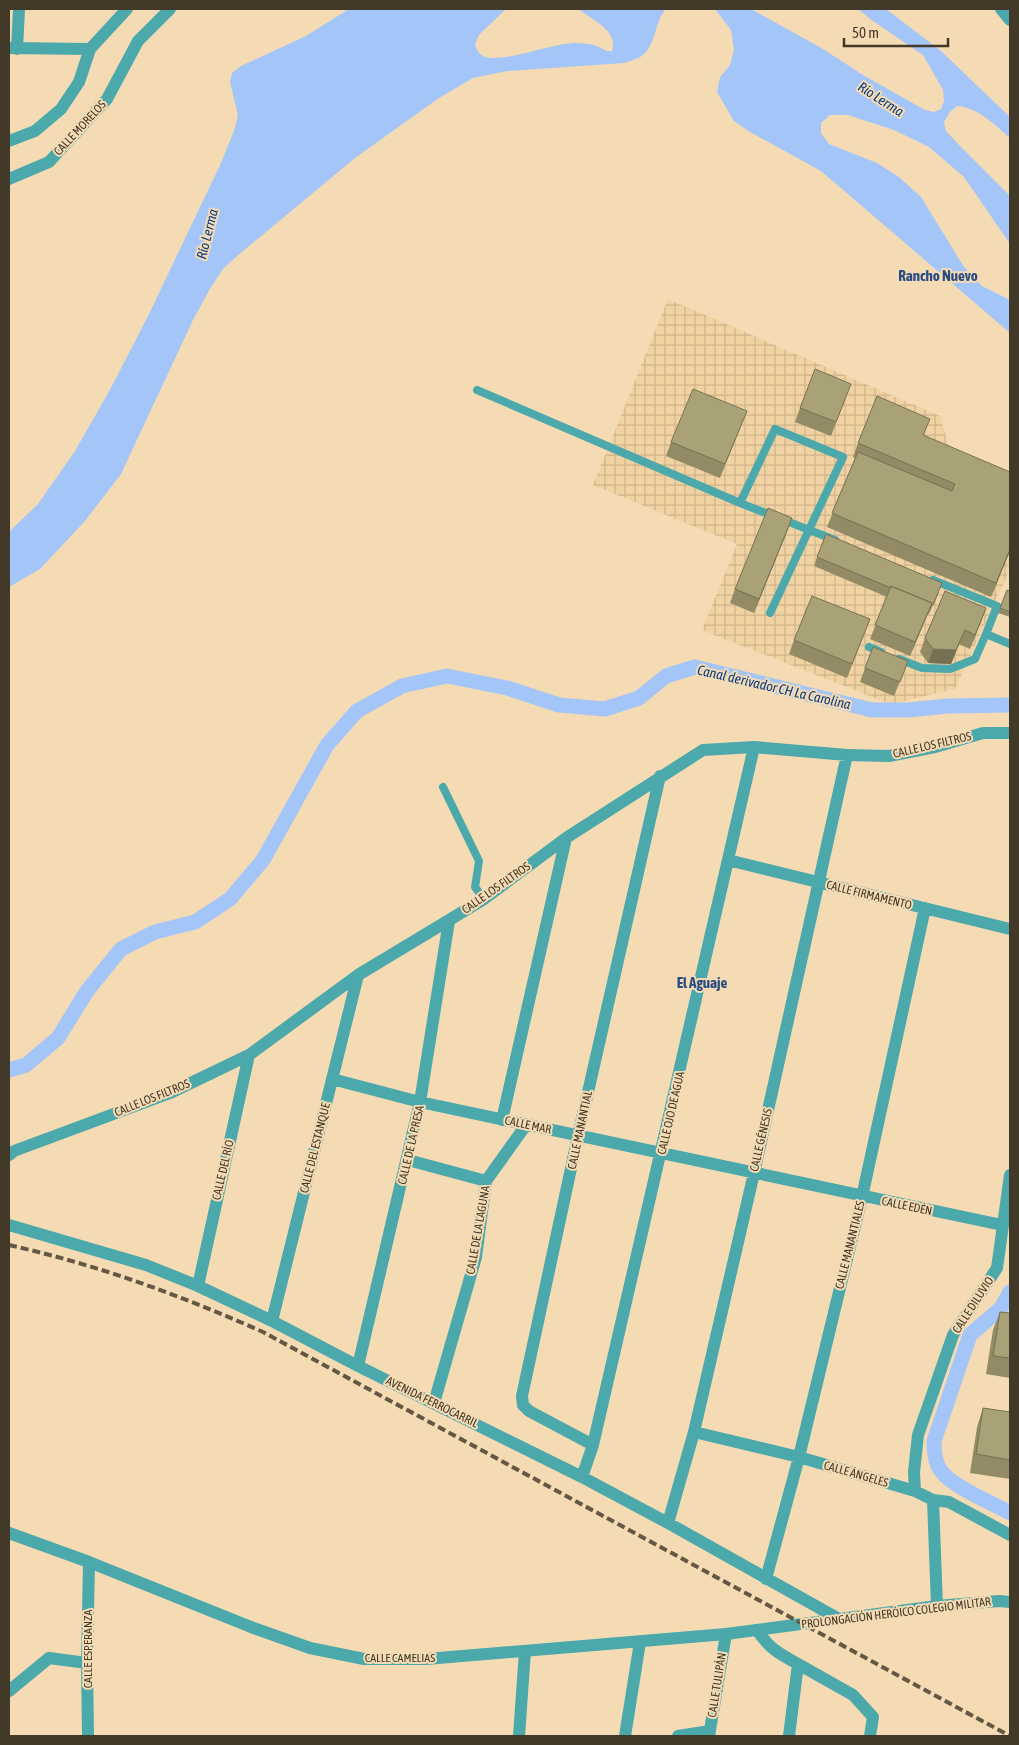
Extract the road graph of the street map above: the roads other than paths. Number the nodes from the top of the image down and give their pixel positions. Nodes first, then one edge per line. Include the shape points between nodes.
1 (19, 9) edge
2 (127, 9) edge
3 (170, 9) edge
4 (1001, 9) edge
5 (1010, 20) edge
6 (13, 48) edge
7 (90, 49) junction
8 (9, 141) edge
9 (9, 180) edge
10 (477, 390) dead end
11 (740, 503) junction
12 (809, 529) junction
13 (844, 544) edge
14 (925, 577) edge
15 (770, 612) dead end
16 (986, 634) junction
17 (1010, 642) edge
18 (869, 647) dead end
19 (1010, 733) edge
20 (754, 747) junction
21 (847, 755) junction
22 (660, 776) junction
23 (442, 787) dead end
24 (566, 838) junction
25 (728, 860) junction
26 (818, 883) junction
27 (484, 899) junction
28 (925, 908) junction
29 (449, 921) junction
30 (1010, 929) edge
31 (358, 975) junction
32 (249, 1055) junction
33 (332, 1079) junction
34 (420, 1102) junction
35 (502, 1120) junction
36 (526, 1125) junction
37 (578, 1136) junction
38 (661, 1154) junction
39 (9, 1155) edge
40 (408, 1160) junction
41 (754, 1173) junction
42 (1010, 1175) edge
43 (486, 1181) junction
44 (862, 1197) junction
45 (9, 1225) edge
46 (1002, 1225) junction
47 (198, 1286) junction
48 (272, 1320) junction
49 (358, 1366) junction
50 (434, 1403) junction
51 (694, 1432) junction
52 (593, 1445) junction
53 (799, 1457) junction
54 (582, 1477) junction
55 (915, 1491) junction
56 (934, 1500) junction
57 (668, 1523) junction
58 (9, 1533) edge
59 (1010, 1535) edge
60 (89, 1562) junction
61 (766, 1579) junction
62 (1010, 1602) edge
63 (936, 1606) junction
64 (839, 1619) junction
65 (783, 1627) joint
66 (757, 1630) junction
67 (726, 1634) junction
68 (640, 1642) junction
69 (525, 1651) junction
70 (87, 1663) junction
71 (798, 1664) junction
72 (9, 1691) edge
73 (709, 1734) edge
74 (88, 1736) edge
75 (519, 1736) edge
76 (532, 1736) edge
77 (625, 1736) edge
78 (678, 1736) edge
79 (789, 1736) edge
80 (870, 1736) edge

1 - 6 street
2 - 7 street
3 - 9 street, CALLE MORELOS via 138,42 107,99 49,162
4 - 5 street
6 - 7 street
7 - 8 street via 79,82 61,109 35,131
10 - 11 lane
11 - 12 lane
11 - 12 lane via 775,429 844,458
12 - 13 lane
12 - 15 lane
14 - 16 lane via 997,606
16 - 17 lane
16 - 18 lane via 975,659 950,669 922,668
19 - 21 street, CALLE LOS FILTROS via 983,733 889,756
20 - 21 street, CALLE LOS FILTROS
20 - 22 street, CALLE LOS FILTROS via 703,750
20 - 25 street, CALLE OJO DE AGUA
21 - 26 street, CALLE GÉNESIS
22 - 24 street, CALLE LOS FILTROS
22 - 37 street, CALLE MANANTIAL
23 - 27 lane via 478,860 475,887
24 - 27 street, CALLE LOS FILTROS
24 - 35 street
25 - 26 street, CALLE FIRMAMENTO
25 - 38 street, CALLE OJO DE AGUA
26 - 28 street, CALLE FIRMAMENTO
26 - 41 street, CALLE GÉNESIS
27 - 29 street, CALLE LOS FILTROS
28 - 30 street, CALLE FIRMAMENTO
28 - 44 street, CALLE MANANTIALES
29 - 31 street, CALLE LOS FILTROS
29 - 34 street, CALLE DE LA PRESA
31 - 32 street, CALLE LOS FILTROS
31 - 33 street, CALLE DEL ESTANQUE
32 - 39 street, CALLE LOS FILTROS via 170,1093
32 - 47 street, CALLE DEL RÍO
33 - 34 street, CALLE MAR
33 - 48 street, CALLE DEL ESTANQUE
34 - 35 street, CALLE MAR
34 - 40 street, CALLE DE LA PRESA
35 - 36 street, CALLE MAR
36 - 37 street, CALLE MAR
36 - 43 street, CALLE DE LA LAGUNA
37 - 38 street, CALLE MAR
37 - 52 street, CALLE MANANTIAL via 522,1396 523,1405 529,1412
38 - 41 street, CALLE MAR
38 - 52 street, CALLE OJO DE AGUA
40 - 43 street
40 - 49 street, CALLE DE LA PRESA
41 - 44 street, CALLE EDÉN
41 - 51 street, CALLE GÉNESIS
42 - 46 street, CALLE DILUVIO
43 - 50 street, CALLE DE LA LAGUNA via 476,1257
44 - 46 street, CALLE EDÉN
44 - 53 street, CALLE MANANTIALES
45 - 47 street, AVENIDA FERROCARRIL via 146,1265
46 - 55 street, CALLE DILUVIO via 997,1268 953,1335 918,1435
47 - 48 street, AVENIDA FERROCARRIL
48 - 49 street, AVENIDA FERROCARRIL
49 - 50 street, AVENIDA FERROCARRIL
50 - 54 street, AVENIDA FERROCARRIL
51 - 53 street, CALLE ÁNGELES
51 - 57 street, CALLE GÉNESIS
52 - 54 street, CALLE OJO DE AGUA
53 - 55 street, CALLE ÁNGELES
53 - 61 street, CALLE MANANTIALES
54 - 57 street, AVENIDA FERROCARRIL
55 - 56 street, CALLE ÁNGELES
56 - 59 street, CALLE ÁNGELES via 949,1502
56 - 63 street
57 - 61 street, AVENIDA FERROCARRIL
58 - 60 street, CALLE CAMELIAS
60 - 69 street, CALLE CAMELIAS via 310,1648 364,1659 426,1659
60 - 70 street, CALLE ESPERANZA
61 - 64 street, AVENIDA FERROCARRIL
62 - 63 street, PROLONGACIÓN HERÓICO COLEGIO MILITAR
63 - 64 street, PROLONGACIÓN HERÓICO COLEGIO MILITAR
64 - 65 street, PROLONGACIÓN HERÓICO COLEGIO MILITAR
65 - 66 street, CALLE CAMELIAS
66 - 67 street, CALLE CAMELIAS
66 - 71 street via 775,1652
67 - 68 street, CALLE CAMELIAS
67 - 73 street, CALLE TULIPÁN
68 - 69 street, CALLE CAMELIAS
68 - 77 street
69 - 75 street
70 - 72 street via 49,1658
70 - 74 street, CALLE ESPERANZA
71 - 79 street
71 - 80 street via 853,1694 873,1717
73 - 78 street
75 - 76 street

